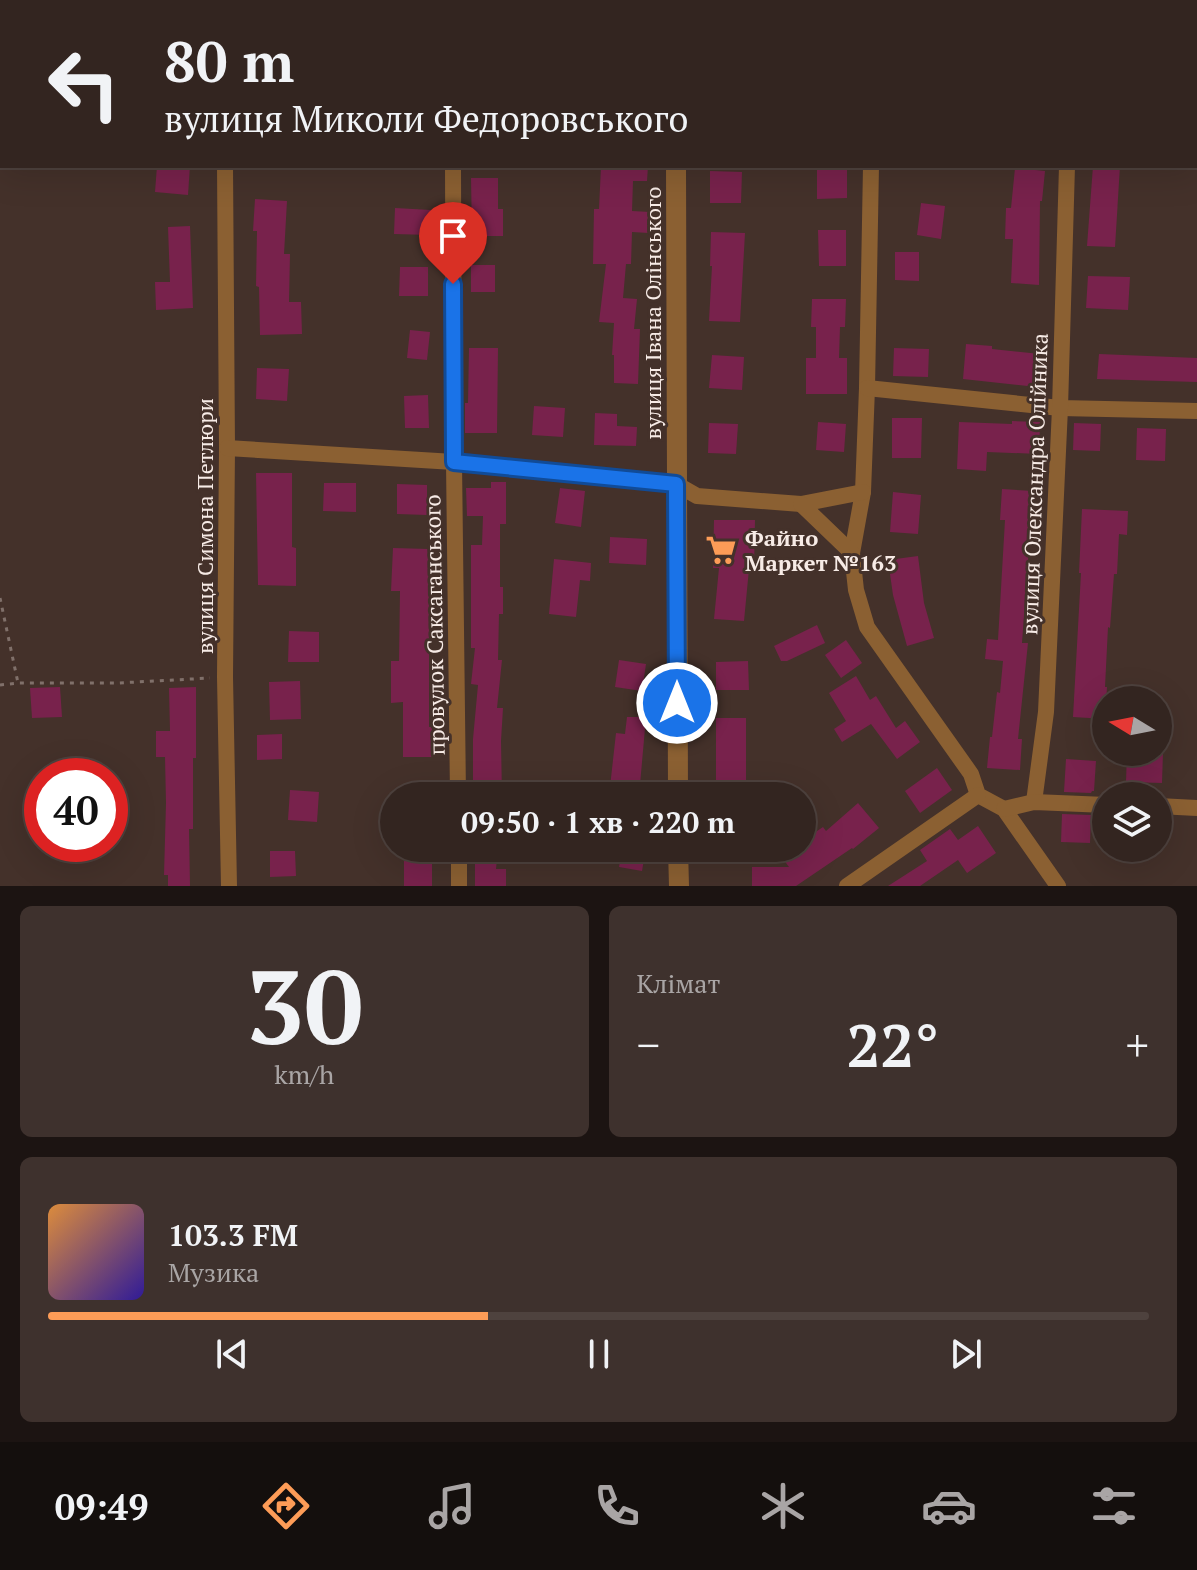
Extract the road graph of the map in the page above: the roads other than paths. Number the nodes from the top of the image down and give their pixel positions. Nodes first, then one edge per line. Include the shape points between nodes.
1 (225, 168) edge
2 (453, 168) edge
3 (676, 168) edge
4 (871, 168) edge
5 (1067, 168) edge
6 (867, 388) junction
7 (1060, 408) junction
8 (1197, 411) edge
9 (227, 448) junction
10 (454, 462) junction
11 (676, 484) junction
12 (863, 492) junction
13 (801, 504) junction
14 (852, 553) junction
15 (458, 782) edge
16 (678, 782) edge
17 (978, 795) junction
18 (1034, 802) junction
19 (1092, 804) edge
20 (1172, 807) edge
21 (1197, 808) edge
22 (1004, 809) junction
23 (459, 862) edge
24 (678, 862) edge
25 (229, 886) edge
26 (459, 886) edge
27 (679, 886) edge
28 (847, 886) edge
29 (1058, 886) edge

1 - 9 street, вулиця Симона Петлюри
2 - 10 street, провулок Саксаганського
3 - 11 street, вулиця Івана Олінського
4 - 6 street
5 - 7 street, вулиця Олександра Олійника
6 - 7 street
6 - 12 street
7 - 8 street
7 - 18 street, вулиця Олександра Олійника via 1046,712
9 - 10 street
9 - 25 street, вулиця Симона Петлюри
10 - 11 street
10 - 15 street, провулок Саксаганського
11 - 13 street via 697,496
11 - 16 street, вулиця Івана Олінського
12 - 13 street
12 - 14 street
13 - 14 street
14 - 17 street via 867,627 971,774
17 - 22 street
17 - 28 street
18 - 19 street
18 - 22 street
20 - 21 street
22 - 29 street
23 - 26 street
24 - 27 street

